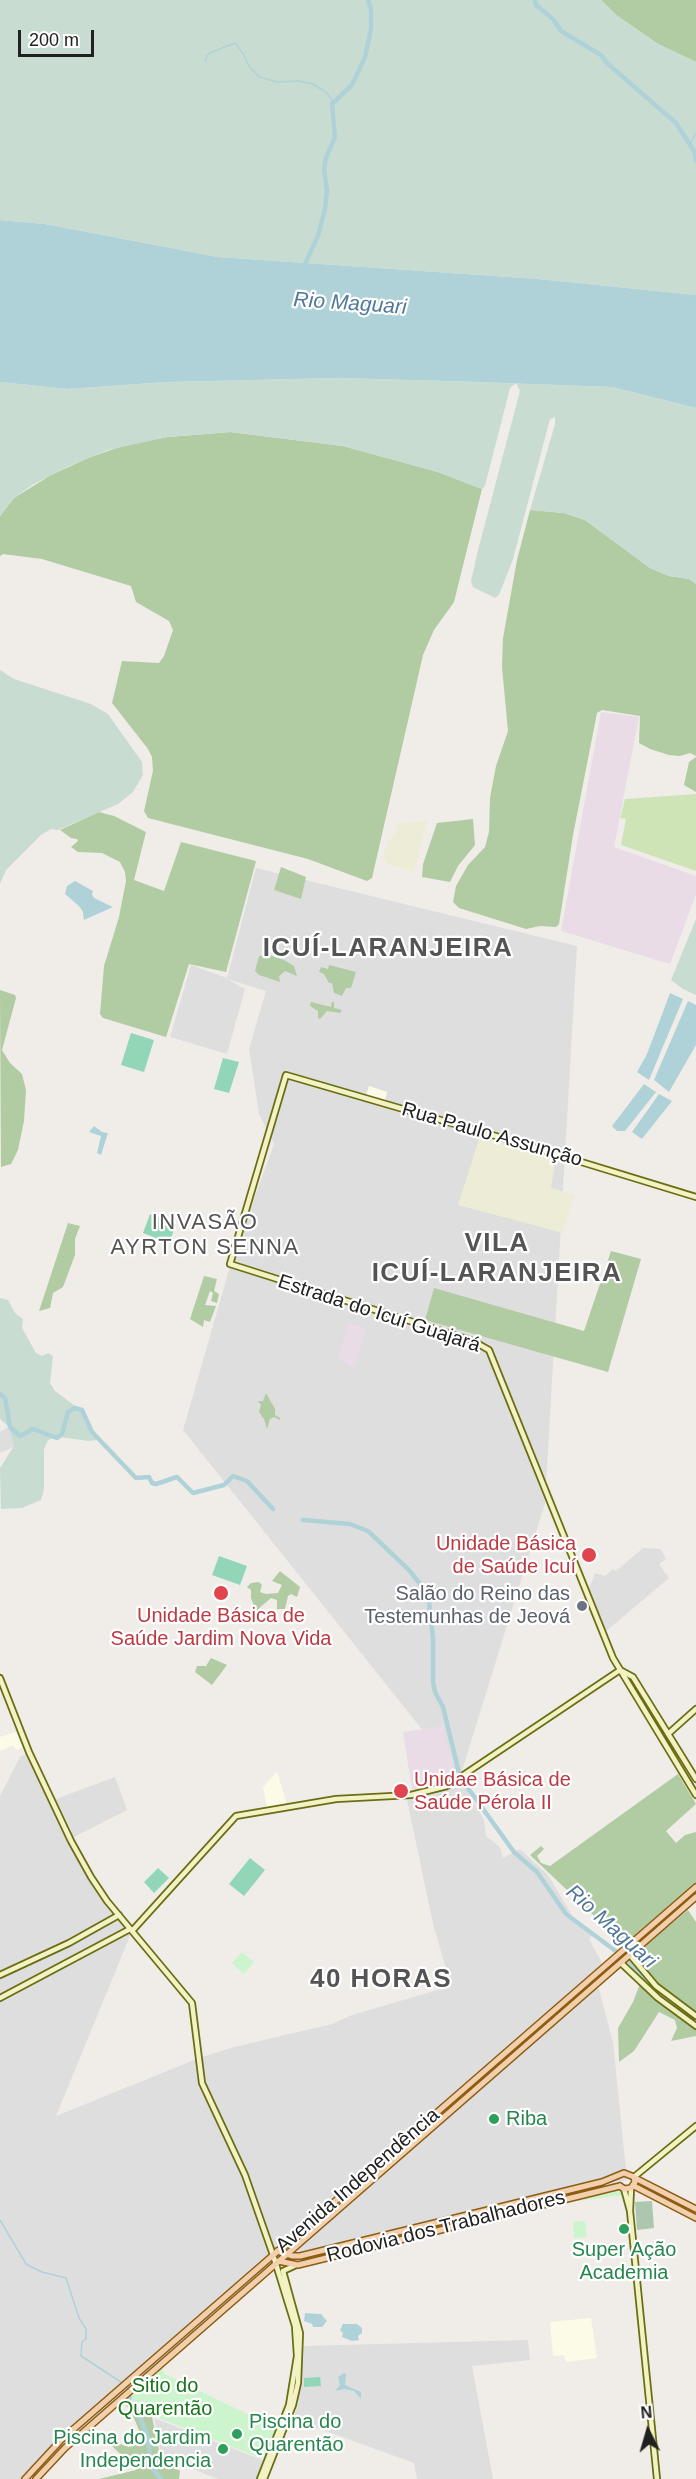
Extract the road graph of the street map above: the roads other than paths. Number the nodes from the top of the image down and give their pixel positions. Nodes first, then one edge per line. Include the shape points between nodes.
1 (286, 1075) joint
2 (696, 1197) edge
3 (620, 1670) junction
4 (631, 1675) junction
5 (624, 1677) junction
6 (0, 1678) edge
7 (696, 1709) edge
8 (668, 1734) junction
9 (696, 1779) edge
10 (696, 1795) edge
11 (696, 1887) edge
12 (691, 1891) junction
13 (694, 1899) edge
14 (119, 1916) junction
15 (131, 1930) junction
16 (630, 1955) junction
17 (621, 1962) junction
18 (0, 1975) edge
19 (0, 1998) edge
20 (696, 2016) edge
21 (696, 2025) edge
22 (424, 2124) junction
23 (696, 2126) edge
24 (430, 2129) junction
25 (620, 2176) junction
26 (634, 2177) junction
27 (627, 2187) junction
28 (487, 2209) junction
29 (696, 2209) edge
30 (467, 2213) junction
31 (696, 2218) edge
32 (478, 2219) junction
33 (451, 2226) junction
34 (286, 2255) junction
35 (276, 2258) junction
36 (298, 2265) junction
37 (44, 2457) junction
38 (50, 2462) junction
39 (38, 2464) junction
40 (43, 2471) junction
41 (25, 2479) edge
42 (36, 2479) edge
43 (262, 2479) edge
44 (657, 2479) edge

1 - 2 main road, Rua Paulo Assunção
1 - 3 main road, Estrada do Icuí Guajará via 230,1264 473,1341 489,1350
3 - 4 main road
3 - 5 main road, Estrada do Icuí Guajará
3 - 15 main road via 459,1780 436,1790 336,1799 236,1816
4 - 5 main road
4 - 8 main road
5 - 10 main road, Estrada do Icuí Guajará
6 - 14 main road via 71,1841
7 - 8 main road
8 - 9 main road
11 - 12 main road, Avenida Independência
12 - 13 main road
12 - 22 main road, Avenida Independência
13 - 16 main road, Avenida Independência
14 - 15 main road
14 - 18 main road
15 - 19 main road
15 - 35 main road via 192,2003 202,2083 245,2175
16 - 17 main road, Avenida Independência
16 - 20 main road via 656,1986
17 - 21 main road via 658,1998
17 - 24 main road, Avenida Independência
22 - 24 main road
22 - 35 main road, Avenida Independência
23 - 26 main road
24 - 34 main road, Avenida Independência
25 - 26 main road, Rodovia dos Trabalhadores via 626,2173
25 - 27 main road
25 - 28 main road, Rodovia dos Trabalhadores
26 - 27 main road
26 - 29 main road
27 - 31 main road
27 - 32 main road, Rodovia dos Trabalhadores
27 - 44 main road
28 - 30 main road, Rodovia dos Trabalhadores
28 - 32 main road via 474,2214
30 - 33 main road via 466,2220
30 - 34 main road, Rodovia dos Trabalhadores via 300,2256
32 - 33 main road, Rodovia dos Trabalhadores
33 - 36 main road, Rodovia dos Trabalhadores
34 - 35 main road, Avenida Independência
35 - 36 main road, Rodovia dos Trabalhadores
35 - 37 main road, Avenida Independência
35 - 38 main road, Avenida Independência
35 - 43 main road via 295,2326 296,2367 289,2405
36 - 43 main road via 283,2271 300,2333 298,2383 293,2405
37 - 38 main road
37 - 39 main road, Avenida Independência
38 - 40 main road, Avenida Independência
39 - 40 main road
39 - 41 main road, Avenida Independência
40 - 42 main road, Avenida Independência

